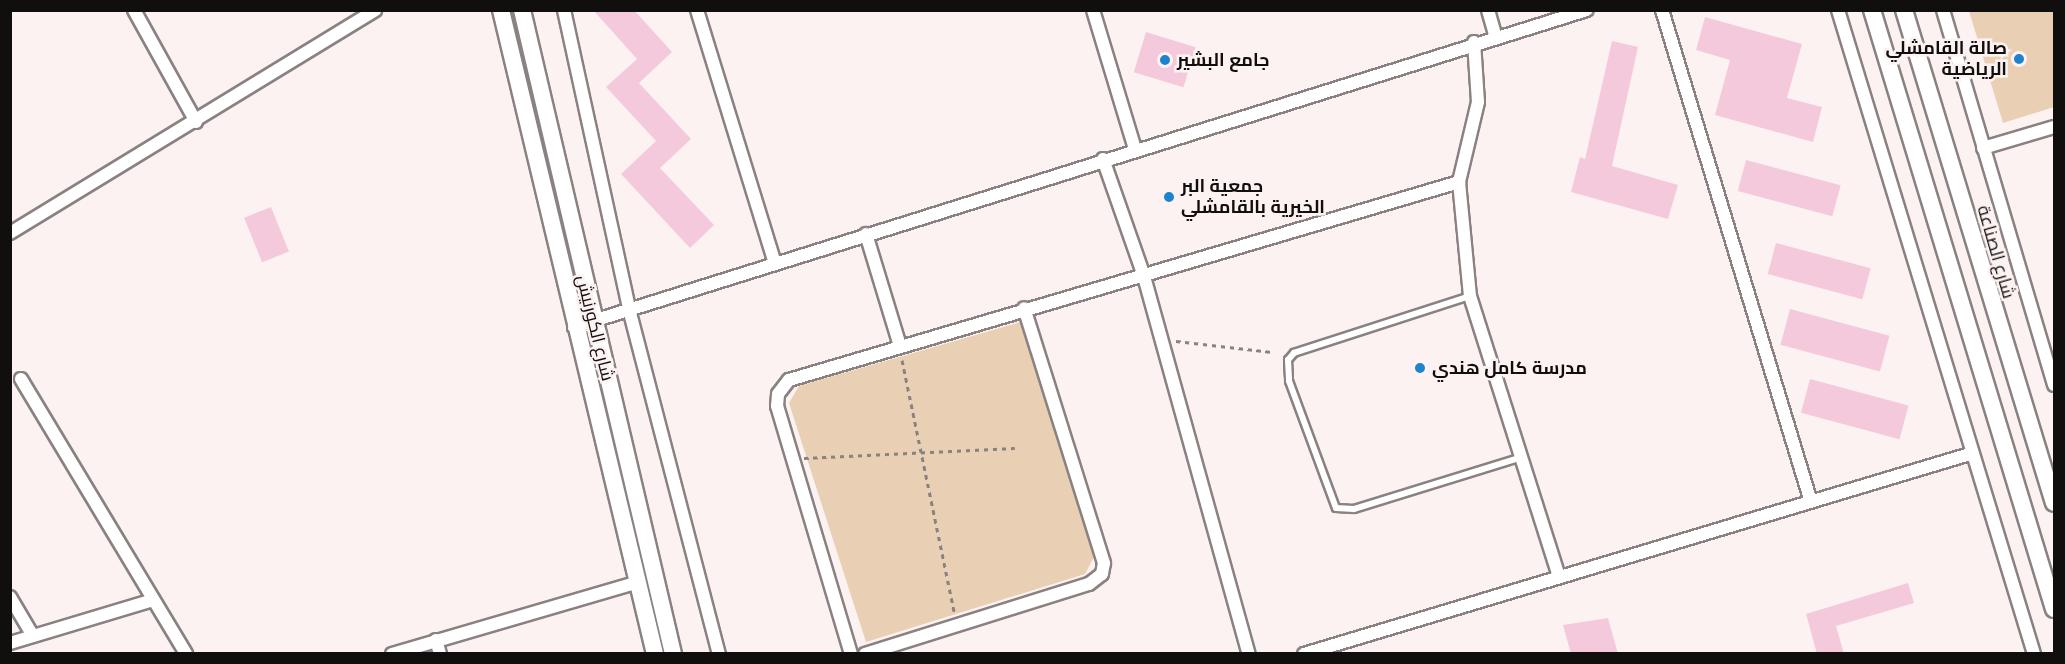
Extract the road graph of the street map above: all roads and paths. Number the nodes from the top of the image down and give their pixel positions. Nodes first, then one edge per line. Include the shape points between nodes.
1 (134, 10) edge
2 (375, 10) edge
3 (501, 10) edge
4 (522, 10) edge
5 (564, 10) edge
6 (697, 10) edge
7 (1093, 10) edge
8 (1488, 10) edge
9 (1587, 10) edge
10 (1662, 10) edge
11 (1838, 10) edge
12 (1872, 10) edge
13 (1904, 10) edge
14 (1944, 10) edge
15 (1495, 35) junction
16 (1474, 42) junction
17 (196, 122) junction
18 (2055, 127) edge
19 (1983, 148) junction
20 (1135, 149) junction
21 (1103, 159) junction
22 (1459, 182) junction
23 (10, 233) edge
24 (866, 234) junction
25 (775, 263) junction
26 (1143, 273) junction
27 (1470, 296) junction
28 (1024, 308) junction
29 (629, 309) junction
30 (594, 320) junction
31 (574, 327) junction
32 (1160, 339) junction
33 (900, 346) junction
34 (1273, 352) dead end
35 (21, 379) dead end
36 (2055, 385) edge
37 (1015, 448) dead end
38 (922, 453) junction
39 (1970, 454) junction
40 (1522, 457) junction
41 (793, 458) junction
42 (1811, 502) junction
43 (2055, 503) edge
44 (1559, 576) junction
45 (638, 582) junction
46 (10, 597) edge
47 (150, 601) junction
48 (2055, 609) edge
49 (956, 624) junction
50 (33, 636) junction
51 (12, 640) edge
52 (436, 640) junction
53 (186, 654) edge
54 (392, 654) edge
55 (441, 654) edge
56 (655, 654) edge
57 (673, 654) edge
58 (719, 654) edge
59 (851, 654) edge
60 (865, 654) edge
61 (1250, 654) edge
62 (1304, 654) edge
63 (2034, 654) edge

1 - 17 street
2 - 17 street
3 - 31 street, شارع الكورنيش
4 - 30 street, شارع الكورنيش
5 - 29 street
6 - 25 street
7 - 20 street
8 - 15 street
9 - 15 street
10 - 42 street
11 - 39 street
12 - 48 street
13 - 43 street, شارع الصناعة
14 - 19 street
15 - 16 street
16 - 20 street
16 - 22 street via 1478,102
17 - 23 street
18 - 19 street
19 - 36 street
20 - 21 street
21 - 24 street
21 - 26 street
22 - 26 street
22 - 27 street
24 - 25 street
24 - 33 street
25 - 29 street
26 - 28 street
26 - 32 street
27 - 40 street
27 - 40 lane via 1294,353 1288,360 1289,381 1336,508 1354,508
28 - 33 street
28 - 49 street via 1104,568 1089,584
29 - 30 street
29 - 58 street
30 - 31 street
30 - 57 street, شارع الكورنيش
31 - 45 street, شارع الكورنيش
32 - 34 path
32 - 61 street
33 - 38 path
33 - 41 street via 784,384 777,406
35 - 47 street
37 - 38 path
38 - 41 path
38 - 49 path
39 - 42 street
39 - 63 street
40 - 44 street
41 - 59 street
42 - 44 street
44 - 62 street
45 - 52 street
45 - 56 street, شارع الكورنيش
46 - 50 street
47 - 50 street
47 - 53 street
49 - 60 street
50 - 51 street
52 - 54 street
52 - 55 street

